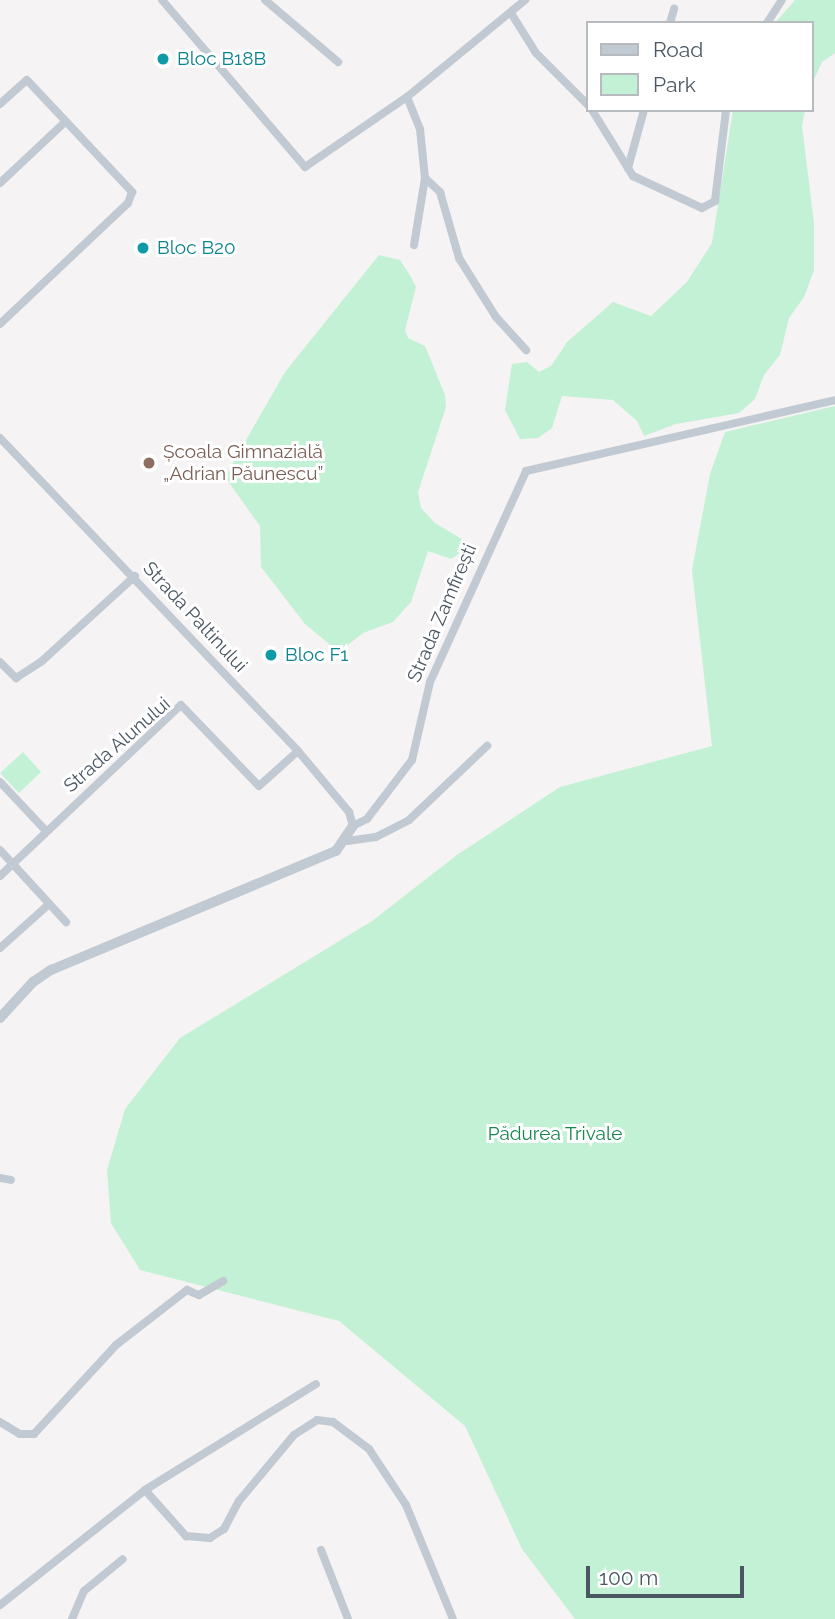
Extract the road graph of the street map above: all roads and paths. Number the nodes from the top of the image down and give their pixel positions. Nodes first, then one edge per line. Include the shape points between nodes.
1 (162, 0) edge
2 (265, 0) edge
3 (525, 0) edge
4 (782, 0) edge
5 (674, 9) dead end
6 (511, 13) junction
7 (671, 21) edge
8 (768, 21) edge
9 (338, 62) dead end
10 (407, 97) junction
11 (586, 103) edge
12 (0, 104) edge
13 (593, 112) edge
14 (644, 112) edge
15 (726, 112) edge
16 (65, 122) junction
17 (628, 167) junction
18 (425, 178) junction
19 (0, 183) edge
20 (414, 245) dead end
21 (0, 324) edge
22 (526, 350) dead end
23 (835, 400) edge
24 (0, 438) edge
25 (135, 576) junction
26 (0, 662) edge
27 (487, 746) dead end
28 (298, 751) junction
29 (0, 782) edge
30 (354, 826) junction
31 (46, 831) junction
32 (347, 841) junction
33 (0, 850) edge
34 (12, 864) junction
35 (0, 876) edge
36 (49, 904) junction
37 (66, 922) dead end
38 (0, 948) edge
39 (0, 1018) edge
40 (0, 1178) edge
41 (12, 1180) dead end
42 (223, 1281) dead end
43 (316, 1384) dead end
44 (0, 1422) edge
45 (145, 1490) junction
46 (321, 1550) dead end
47 (123, 1559) dead end
48 (0, 1605) edge
49 (72, 1619) edge
50 (348, 1619) edge
51 (453, 1619) edge

1 - 10 street via 305,167
2 - 9 street
3 - 6 street
4 - 8 street
5 - 7 street
6 - 10 street
6 - 11 street via 536,53
10 - 18 street via 420,129
12 - 16 street via 27,80
13 - 17 street
14 - 17 street
15 - 17 street via 717,193 708,207 643,184
16 - 19 street
16 - 21 street via 132,192 128,202
18 - 20 street
18 - 22 street via 440,192 459,258 496,317
23 - 30 street, Strada Zamfirești via 526,471 430,682 412,760 367,819
24 - 25 street, Strada Paltinului
25 - 26 street via 42,661 16,678
25 - 28 street, Strada Paltinului
27 - 32 street via 409,820 376,837
28 - 30 street, Strada Paltinului via 349,812
28 - 31 street, Strada Alunului via 258,786 181,705
29 - 31 street
30 - 32 street, Strada Zamfirești
31 - 34 street, Strada Alunului
32 - 39 street via 336,851 51,970 33,982
33 - 34 street
34 - 35 street, Strada Alunului
34 - 36 street
36 - 37 street
36 - 38 street
40 - 41 street
42 - 44 street via 199,1295 187,1290 116,1345 34,1434 20,1434
43 - 45 street
45 - 48 street
45 - 51 street via 186,1536 210,1538 224,1529 239,1501 294,1435 317,1420 333,1422 369,1449 406,1505
46 - 50 street
47 - 49 street via 84,1591

